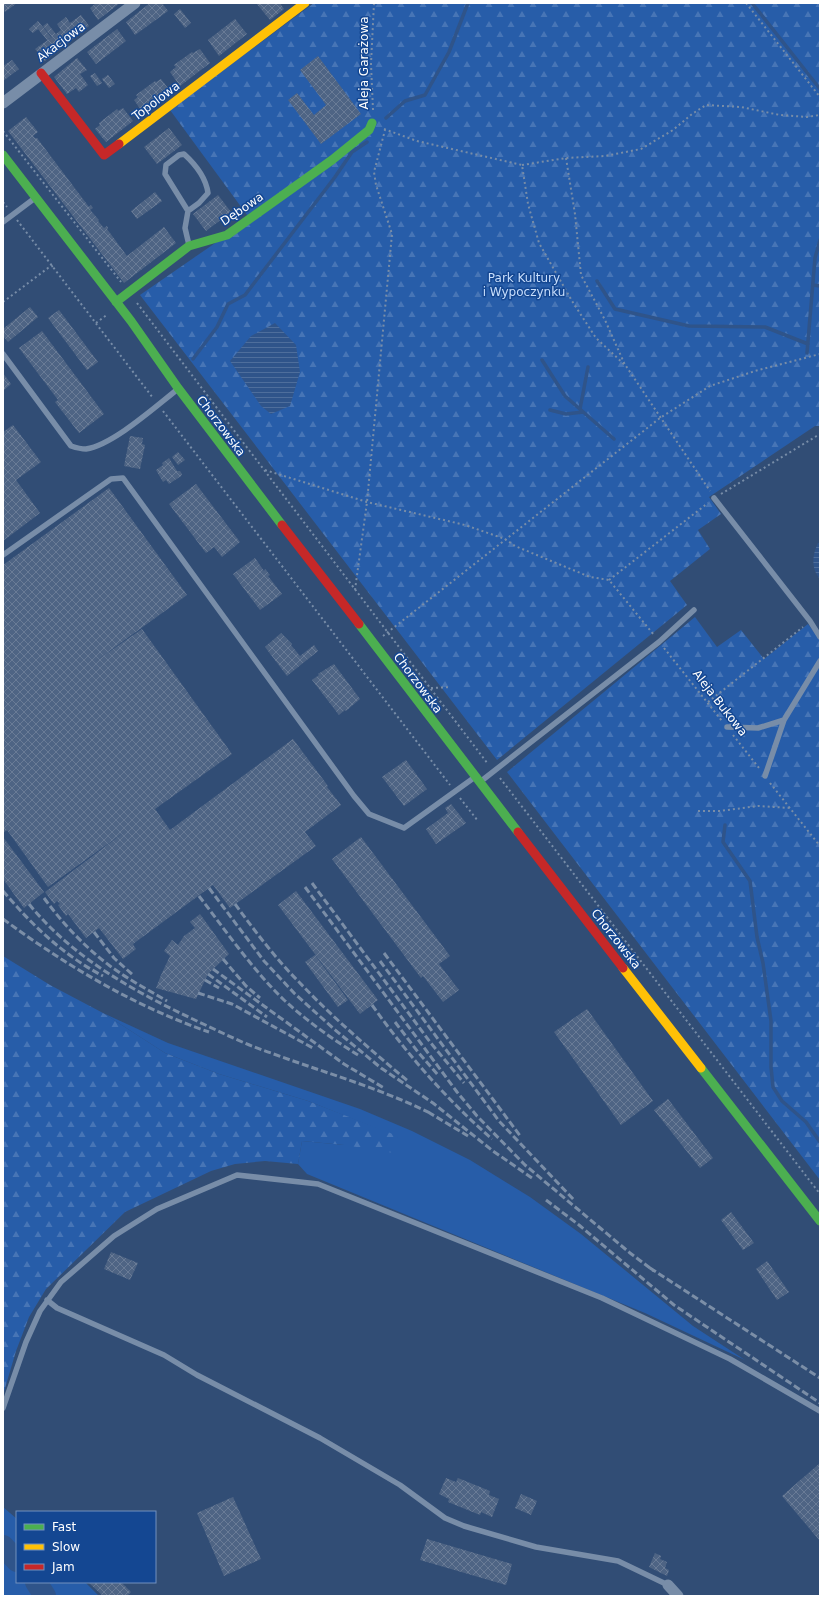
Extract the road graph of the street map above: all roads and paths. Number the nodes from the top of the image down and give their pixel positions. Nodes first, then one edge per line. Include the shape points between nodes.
1 (135, 3) edge
2 (305, 3) edge
3 (374, 3) edge
4 (746, 3) edge
5 (41, 73) junction
6 (820, 97) edge
7 (3, 103) edge
8 (820, 115) edge
9 (375, 124) junction
10 (385, 129) junction
11 (3, 131) edge
12 (3, 155) edge
13 (566, 158) junction
14 (522, 164) junction
15 (36, 197) junction
16 (3, 202) edge
17 (188, 210) junction
18 (13, 214) junction
19 (3, 222) edge
20 (189, 246) junction
21 (53, 266) junction
22 (129, 292) junction
23 (3, 302) edge
24 (116, 302) junction
25 (108, 313) dead end
26 (96, 323) junction
27 (3, 354) edge
28 (820, 354) edge
29 (626, 366) junction
30 (178, 388) junction
31 (158, 404) junction
32 (660, 418) junction
33 (820, 434) edge
34 (263, 470) junction
35 (714, 498) junction
36 (367, 502) junction
37 (505, 539) junction
38 (3, 555) edge
39 (609, 580) junction
40 (355, 590) junction
41 (694, 610) dead end
42 (810, 621) junction
43 (389, 632) junction
44 (383, 636) dead end
45 (820, 637) edge
46 (659, 642) junction
47 (820, 661) edge
48 (451, 687) dead end
49 (431, 688) junction
50 (708, 702) junction
51 (784, 720) junction
52 (727, 727) junction
53 (494, 771) junction
54 (766, 776) junction
55 (477, 779) junction
56 (455, 792) junction
57 (790, 808) junction
58 (698, 811) dead end
59 (478, 821) dead end
60 (820, 846) edge
61 (820, 1194) edge
62 (820, 1221) edge
63 (47, 1300) junction
64 (3, 1408) edge
65 (820, 1412) edge
66 (668, 1585) joint
67 (678, 1596) edge

1 - 5 street, Akacjowa
2 - 5 main road, Topolowa via 104,155
3 - 9 path, Aleja Garażowa via 371,64
4 - 6 path
5 - 7 street, Akacjowa
8 - 13 path via 780,116 742,106 706,105 641,150 605,156
9 - 10 path
9 - 20 main road, Dębowa via 332,160 227,235
10 - 14 path via 418,141
10 - 36 path via 374,172 392,234
11 - 22 path
12 - 15 main road, Chorzowska
13 - 14 path
13 - 29 path via 575,214 580,275 605,320
14 - 29 path via 528,204 539,243 596,338
15 - 18 lane
15 - 24 main road, Chorzowska
16 - 18 path
17 - 17 lane via 165,174 166,165 184,154 192,160 207,184 208,193 200,203
17 - 20 lane via 185,228
18 - 19 lane
18 - 21 path
20 - 22 main road, Dębowa
21 - 23 path
21 - 26 path
22 - 24 main road, Dębowa
22 - 34 path
24 - 30 main road, Chorzowska
25 - 26 path
26 - 31 path
27 - 31 lane via 71,446 78,449 111,440
28 - 32 path via 710,386
29 - 32 path
30 - 31 lane
30 - 55 main road, Chorzowska
31 - 56 path
32 - 35 path
32 - 37 path
33 - 35 path
34 - 36 path
34 - 40 path
35 - 39 path
35 - 42 lane
36 - 37 path via 465,525
36 - 40 path
37 - 39 path via 514,546 590,577
37 - 43 path
38 - 56 lane via 111,479 123,478 369,814 404,828
39 - 46 path, Aleja Bukowa
40 - 43 path
41 - 46 lane
42 - 45 lane
42 - 50 path
43 - 44 path
43 - 49 path
46 - 50 path, Aleja Bukowa
46 - 53 lane
47 - 51 lane
48 - 49 path
49 - 53 path
50 - 52 path, Aleja Bukowa
51 - 52 lane via 758,728
51 - 54 lane
52 - 54 path, Aleja Bukowa
53 - 55 lane
53 - 61 path
54 - 57 path, Aleja Bukowa
55 - 56 lane
55 - 62 main road, Chorzowska
56 - 59 path
57 - 58 path via 758,806
57 - 60 path, Aleja Bukowa
63 - 64 lane via 26,1342
63 - 65 lane via 61,1282 114,1236 157,1209 238,1175 318,1184 602,1298 730,1359
63 - 66 lane via 57,1308 164,1355 197,1375 320,1438 400,1485 445,1518 536,1547 618,1560
66 - 67 street

